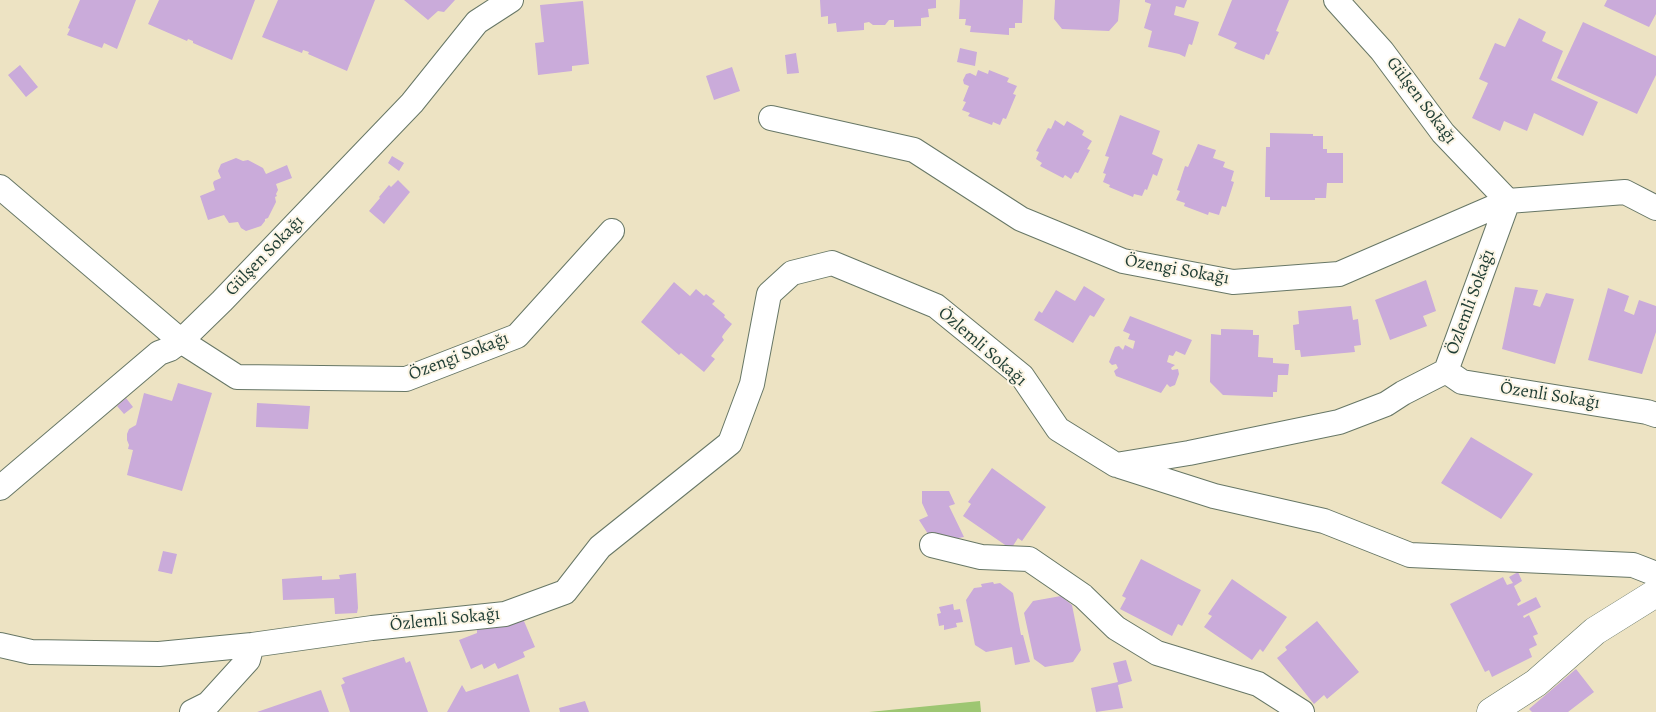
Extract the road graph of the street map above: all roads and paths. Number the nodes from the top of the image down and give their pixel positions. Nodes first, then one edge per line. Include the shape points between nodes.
1 (511, 0) edge
2 (1336, 0) edge
3 (771, 118) dead end
4 (0, 187) edge
5 (1508, 201) junction
6 (1656, 208) edge
7 (612, 231) dead end
8 (181, 341) junction
9 (1446, 371) junction
10 (1656, 415) edge
11 (1116, 465) junction
12 (0, 488) edge
13 (932, 545) dead end
14 (1656, 574) edge
15 (1656, 592) edge
16 (252, 645) junction
17 (0, 646) edge
18 (192, 712) edge
19 (1302, 712) edge
20 (1491, 712) edge

1 - 8 street, Gülşen Sokağı via 476,22 412,103
2 - 5 street, Gülşen Sokağı via 1382,50 1443,134
3 - 5 street, Özengi Sokağı via 914,150 1021,220 1123,262 1233,282 1340,274
4 - 8 street
5 - 6 street, Özengi Sokağı via 1625,192
5 - 9 street, Özlemli Sokağı
7 - 8 street, Özengi Sokağı via 517,336 406,379 237,377
8 - 12 street, Gülşen Sokağı via 159,353
9 - 10 street, Özenli Sokağı via 1462,382
9 - 11 street, Özlemli Sokağı via 1386,404 1339,422
11 - 14 street via 1214,496 1324,521 1410,555 1633,565
11 - 16 street, Özlemli Sokağı via 1058,429 1022,376 936,306 832,263 792,273 769,294 752,384 730,443 600,547 566,592 505,614
13 - 19 street via 981,557 1028,559 1083,596 1116,628 1157,653 1258,684
15 - 20 street via 1595,631 1536,683
16 - 17 street, Özlemli Sokağı via 159,654 31,652
16 - 18 street via 248,660 208,704

